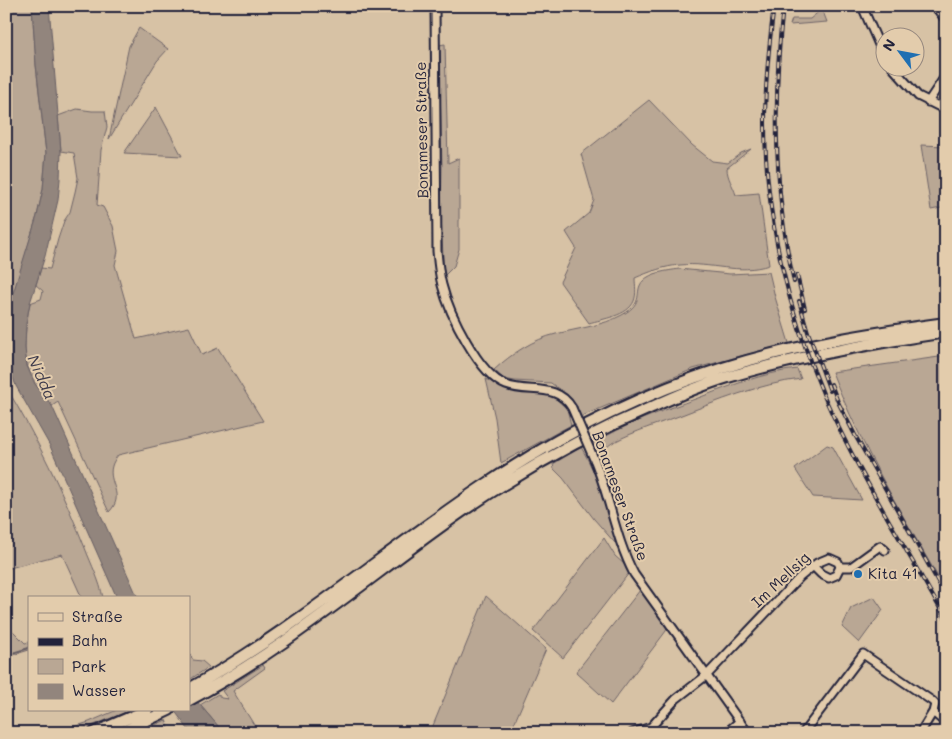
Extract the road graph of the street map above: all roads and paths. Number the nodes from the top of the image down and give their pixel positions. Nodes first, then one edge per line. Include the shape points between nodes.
1 (435, 6) edge
2 (862, 6) edge
3 (935, 6) edge
4 (946, 20) edge
5 (874, 33) edge
6 (946, 75) edge
7 (902, 78) edge
8 (928, 102) junction
9 (946, 110) edge
10 (946, 322) edge
11 (946, 332) edge
12 (885, 550) dead end
13 (813, 566) junction
14 (840, 567) junction
15 (707, 675) junction
16 (191, 693) edge
17 (142, 712) edge
18 (165, 712) edge
19 (933, 712) junction
20 (740, 721) junction
21 (946, 723) edge
22 (94, 733) edge
23 (120, 733) edge
24 (632, 733) edge
25 (726, 733) edge
26 (748, 733) edge
27 (803, 733) edge
28 (920, 733) edge

1 - 15 street, Bonameser Straße, bridge via 438,251 440,277 447,300 464,335 491,376 510,386 550,391 572,408 603,482 622,547 634,574
2 - 5 street
3 - 4 street
6 - 8 street
7 - 8 street
8 - 9 street
10 - 16 highway via 826,342 724,368 585,427 482,486
11 - 16 highway via 839,349 727,377 603,429 486,496 292,635
12 - 14 street via 880,546 851,567
13 - 14 street, Im Mellsig via 829,558 838,562
13 - 14 street via 829,578 836,575
13 - 15 street, Im Mellsig
15 - 20 street, Bonameser Straße
15 - 24 street, Im Mellsig via 676,699 651,727
17 - 22 highway
18 - 23 highway
19 - 21 street
19 - 27 street via 935,704 863,654
19 - 28 street
20 - 25 street
20 - 26 street, Bonameser Straße

